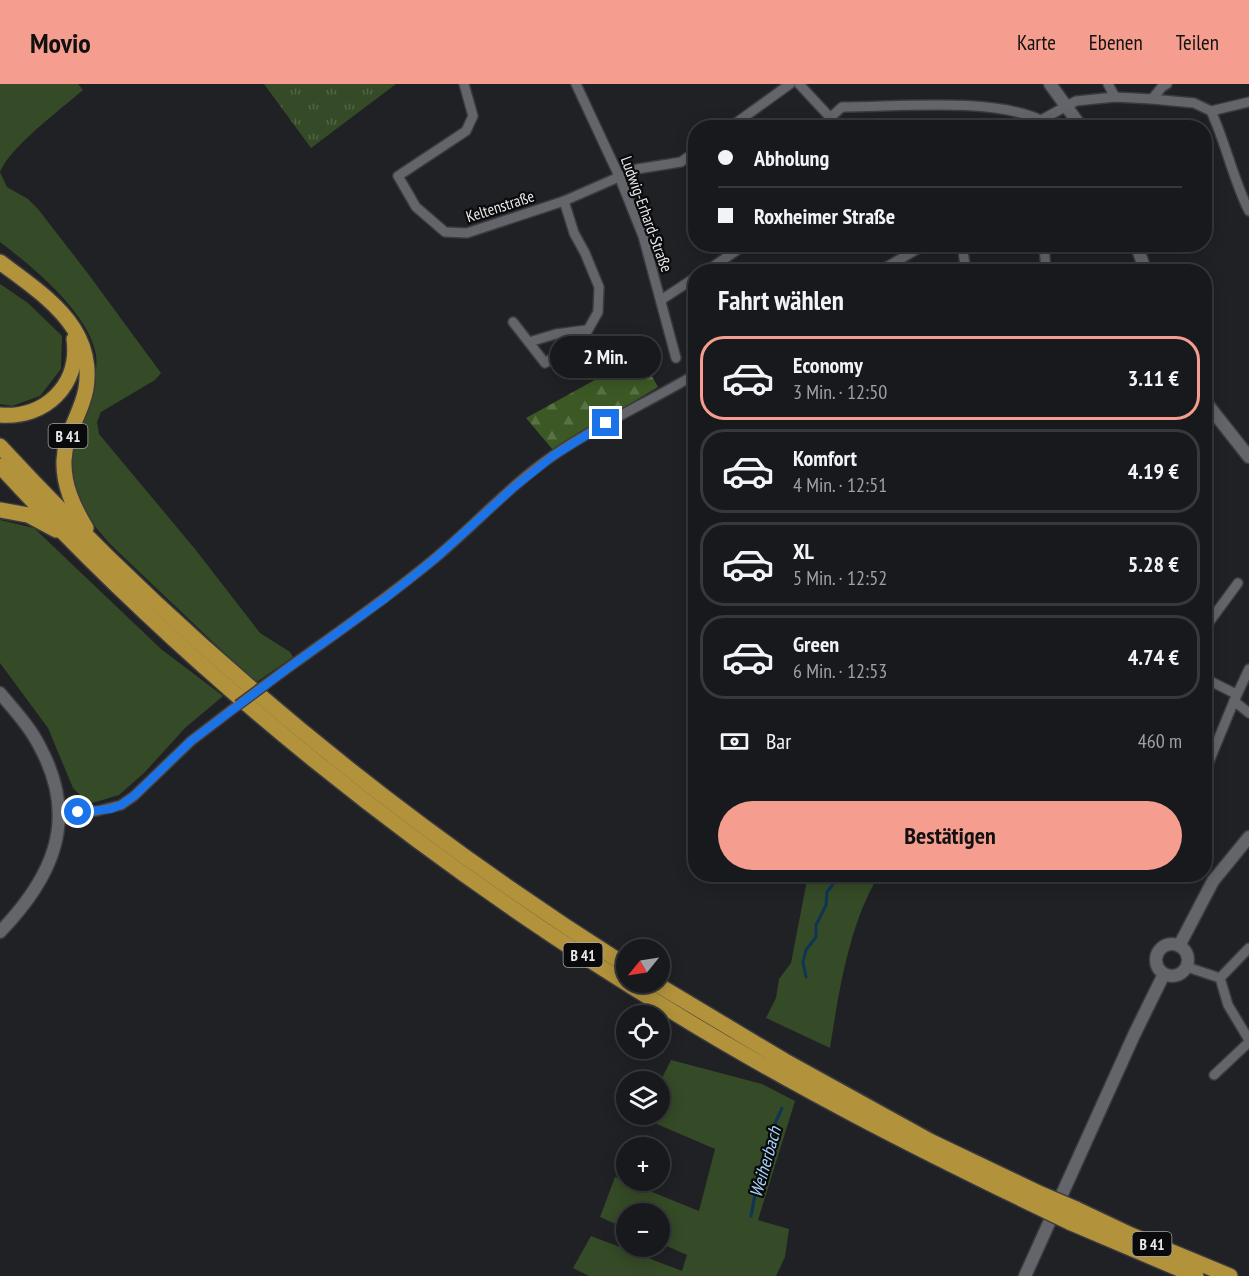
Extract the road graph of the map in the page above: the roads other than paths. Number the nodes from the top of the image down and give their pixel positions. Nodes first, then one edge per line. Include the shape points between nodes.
1 (464, 84) edge
2 (576, 84) edge
3 (790, 84) edge
4 (799, 84) edge
5 (1050, 84) edge
6 (1108, 84) edge
7 (1163, 85) edge
8 (1115, 97) junction
9 (1152, 99) junction
10 (1249, 102) edge
11 (1066, 105) junction
12 (1211, 111) junction
13 (831, 117) junction
14 (740, 120) edge
15 (833, 120) edge
16 (1041, 120) joint
17 (1076, 120) edge
18 (688, 157) edge
19 (619, 176) junction
20 (564, 201) junction
21 (1249, 211) edge
22 (734, 252) edge
23 (912, 252) edge
24 (0, 262) edge
25 (717, 264) edge
26 (892, 264) edge
27 (688, 282) edge
28 (661, 300) junction
29 (67, 320) junction
30 (513, 322) dead end
31 (586, 330) junction
32 (529, 342) junction
33 (676, 358) dead end
34 (688, 378) edge
35 (1212, 410) edge
36 (0, 415) edge
37 (0, 446) edge
38 (1249, 458) edge
39 (0, 465) edge
40 (0, 510) edge
41 (69, 537) junction
42 (100, 551) junction
43 (1238, 584) dead end
44 (1212, 618) edge
45 (1249, 669) edge
46 (1212, 683) edge
47 (0, 693) edge
48 (1235, 697) junction
49 (1249, 713) edge
50 (1212, 754) edge
51 (59, 813) junction
52 (1249, 837) edge
53 (0, 932) edge
54 (1179, 946) junction
55 (1249, 948) edge
56 (616, 959) edge
57 (1186, 967) junction
58 (1164, 974) junction
59 (1220, 978) junction
60 (670, 992) edge
61 (1249, 1041) edge
62 (1214, 1076) dead end
63 (1039, 1200) junction
64 (1073, 1216) junction
65 (1025, 1276) edge
66 (1196, 1276) edge
67 (1230, 1276) edge

1 - 20 street, Keltenstraße via 473,116 466,131 398,176 416,207 445,232 467,233
2 - 19 street, Ludwig-Erhard-Straße
3 - 14 street
4 - 13 street
5 - 11 street
6 - 8 street
7 - 9 street
8 - 9 street
8 - 11 street
9 - 12 street via 1194,103
10 - 12 street
11 - 16 street
11 - 17 street
12 - 21 street
13 - 15 street
13 - 16 street via 842,107 953,106 1007,109
18 - 19 street, Keltenstraße via 681,162
19 - 20 street, Keltenstraße
19 - 28 street, Ludwig-Erhard-Straße via 643,236
20 - 31 street via 599,287 598,312
22 - 25 street
23 - 26 street
24 - 29 highway via 47,298
27 - 28 street
28 - 33 street, Ludwig-Erhard-Straße
29 - 36 highway, B 41 via 74,338 75,357 60,392 29,413
29 - 42 highway, B 41 via 82,345 87,374 82,403 66,443 66,482 76,511
30 - 32 street
31 - 32 street
31 - 32 street via 584,336 545,363
34 - 51 street, bridge via 553,456 436,558 191,741 121,805
35 - 38 street
37 - 42 highway, B 41
39 - 41 highway, B 41
40 - 41 highway, B 41 via 28,515
41 - 63 highway, B 41 via 235,693 459,871 565,944 780,1075 923,1152
42 - 56 highway, B 41 via 240,679 379,793
43 - 44 street
45 - 48 street
46 - 48 street
47 - 51 street via 41,748 55,786
48 - 49 street
48 - 50 street
51 - 53 street via 54,847 40,882
52 - 54 street via 1213,881
54 - 57 street via 1186,953
54 - 58 street via 1165,945 1158,952 1157,967
55 - 59 street
57 - 58 street via 1179,974
57 - 59 street
58 - 65 street
59 - 61 street via 1228,1005
60 - 63 highway, B 41 via 785,1061
61 - 62 street
63 - 64 highway, B 41, bridge
64 - 66 highway, B 41
64 - 67 highway, B 41

